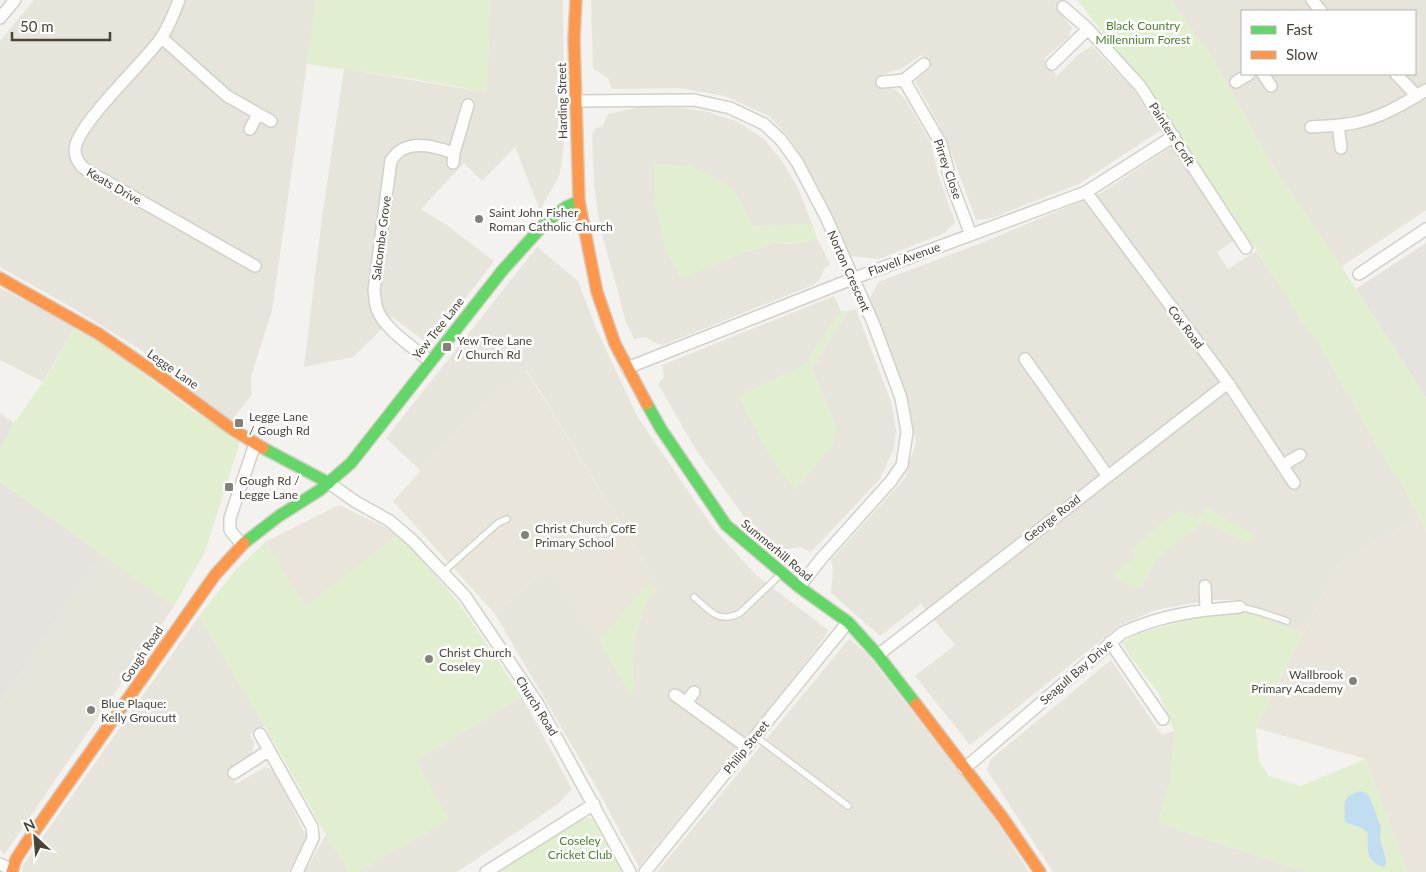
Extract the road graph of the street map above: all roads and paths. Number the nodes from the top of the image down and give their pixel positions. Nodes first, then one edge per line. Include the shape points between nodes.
1 (15, 0) edge
2 (179, 0) edge
3 (576, 0) edge
4 (1312, 0) edge
5 (1064, 7) dead end
6 (1320, 10) edge
7 (0, 18) edge
8 (1088, 29) junction
9 (162, 38) junction
10 (924, 64) dead end
11 (1052, 64) dead end
12 (1247, 75) edge
13 (1264, 75) edge
14 (1397, 75) edge
15 (904, 80) junction
16 (882, 82) dead end
17 (1236, 82) dead end
18 (1271, 86) dead end
19 (1421, 93) edge
20 (576, 101) junction
21 (468, 105) dead end
22 (258, 114) junction
23 (271, 122) dead end
24 (1338, 125) junction
25 (1311, 126) dead end
26 (250, 129) dead end
27 (1174, 136) junction
28 (1342, 148) dead end
29 (1086, 192) junction
30 (579, 201) junction
31 (1426, 229) edge
32 (971, 235) junction
33 (1246, 248) dead end
34 (239, 271) dead end
35 (1359, 274) dead end
36 (0, 278) edge
37 (852, 279) junction
38 (1024, 359) dead end
39 (430, 361) junction
40 (627, 368) junction
41 (1228, 383) junction
42 (255, 444) junction
43 (1300, 455) dead end
44 (1283, 465) junction
45 (1107, 475) junction
46 (329, 483) junction
47 (1294, 483) dead end
48 (507, 520) dead end
49 (242, 545) junction
50 (442, 573) junction
51 (782, 574) junction
52 (1205, 586) dead end
53 (799, 587) junction
54 (694, 597) dead end
55 (1240, 607) joint
56 (1206, 609) junction
57 (1287, 621) dead end
58 (848, 622) junction
59 (1110, 642) junction
60 (878, 655) junction
61 (694, 692) dead end
62 (675, 695) dead end
63 (686, 703) junction
64 (1163, 719) dead end
65 (260, 734) dead end
66 (755, 736) junction
67 (747, 746) junction
68 (268, 751) junction
69 (964, 768) junction
70 (234, 773) dead end
71 (594, 804) junction
72 (848, 806) dead end
73 (0, 864) edge
74 (12, 871) edge
75 (297, 872) edge
76 (486, 872) edge
77 (630, 872) edge
78 (645, 872) edge
79 (1040, 872) edge

1 - 7 street
2 - 9 street, Keats Drive
3 - 20 main road, Harding Street
4 - 6 street
5 - 8 street, Painters Croft
8 - 11 street
8 - 27 street, Painters Croft via 1140,86
9 - 22 street via 226,96
9 - 34 street, Keats Drive via 83,129 76,143 76,156 88,171 250,263
10 - 15 street
12 - 17 street
13 - 18 street
14 - 19 street
15 - 16 street
15 - 32 street, Pirrey Close via 941,144
19 - 24 street via 1371,119
20 - 30 main road, Harding Street
20 - 37 street, Norton Crescent via 694,100 730,108 764,124 797,162
21 - 39 street, Salcombe Grove via 453,158 433,147 414,146 402,149 391,160 374,290 378,311 399,335
22 - 23 street
22 - 26 street
24 - 25 street
24 - 28 street
27 - 29 street, Flavell Avenue
27 - 33 street, Painters Croft
29 - 32 street, Flavell Avenue
29 - 41 street, Cox Road
30 - 39 main road, Yew Tree Lane via 546,222
30 - 40 main road, Summerhill Road via 597,292
31 - 35 street
32 - 37 street, Flavell Avenue
36 - 42 main road, Legge Lane via 99,334
37 - 40 street, Flavell Avenue
37 - 53 street, Norton Crescent via 874,325 901,398 906,446 902,465 891,481
38 - 45 street
39 - 46 main road, Yew Tree Lane via 351,463
40 - 51 main road, Summerhill Road via 661,429 726,525
41 - 44 street, Cox Road
41 - 45 street, George Road
42 - 46 main road, Legge Lane
42 - 49 street via 230,518 230,530
43 - 44 street
44 - 47 street, Cox Road
45 - 60 street, George Road
46 - 49 main road, Gough Road
46 - 50 street, Church Road via 390,521
48 - 50 lane via 498,523
49 - 74 main road, Gough Road via 198,597 26,842
50 - 71 street, Church Road via 465,596 538,704
51 - 53 main road, Summerhill Road
51 - 54 lane via 733,617 718,616
52 - 56 street
53 - 58 main road, Summerhill Road
55 - 56 street, Seagull Bay Drive
55 - 57 lane
56 - 59 street, Seagull Bay Drive via 1138,625
58 - 60 main road, Summerhill Road
58 - 66 street, Philip Street
59 - 64 street
59 - 69 street, Seagull Bay Drive
60 - 69 main road, Summerhill Road
61 - 63 street
62 - 63 street
63 - 67 street
65 - 68 street
66 - 67 street, Philip Street
66 - 72 lane
67 - 78 street, Philip Street
68 - 70 street
68 - 75 street via 312,827 314,838
69 - 79 main road, Summerhill Road
71 - 76 street
71 - 77 street, Church Road
73 - 74 street

